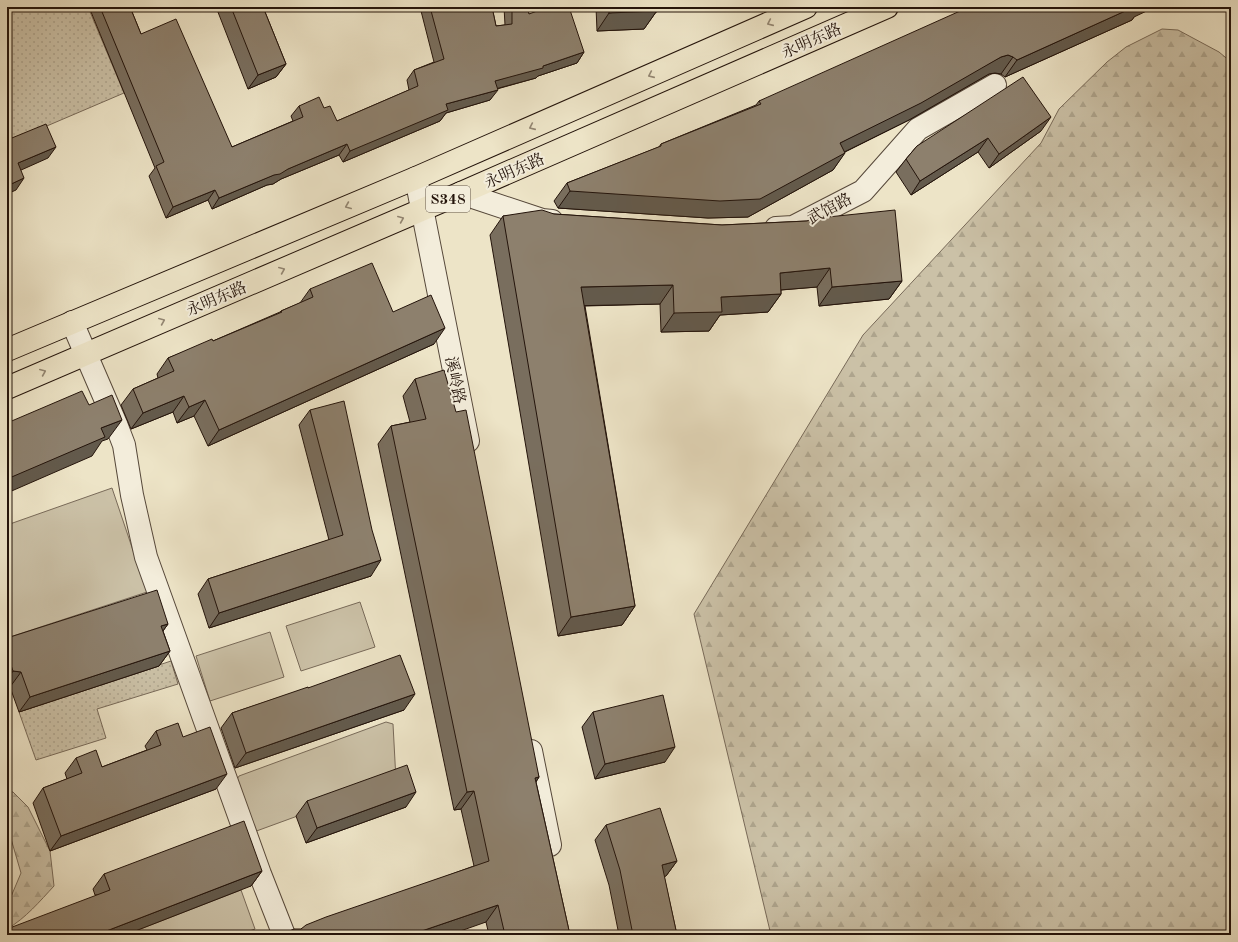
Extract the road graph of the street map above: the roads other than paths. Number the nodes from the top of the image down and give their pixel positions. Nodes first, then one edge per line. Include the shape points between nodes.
1 (806, 7) edge
2 (887, 7) edge
3 (995, 85) dead end
4 (416, 178) junction
5 (461, 193) junction
6 (422, 210) junction
7 (574, 222) edge
8 (754, 229) edge
9 (72, 322) junction
10 (7, 350) edge
11 (86, 354) junction
12 (7, 388) edge
13 (472, 458) edge
14 (527, 732) edge
15 (554, 865) edge
16 (284, 935) edge

1 -> 4 main road, 永明东路 / S348
2 - 5 main road, 永明东路 / S348
3 - 8 street, 武馆路 via 918,130 863,190 793,227
4 - 6 street, 溪岭路
4 -> 9 main road, 永明东路 / S348
5 - 6 main road, 永明东路 / S348
5 - 7 street via 542,220
11 -> 6 main road, 永明东路 / S348
6 - 13 street, 溪岭路
9 - 10 main road, 永明东路 / S348
9 - 11 street
12 -> 11 main road, 永明东路 / S348
11 - 16 street via 124,445 146,557
14 - 15 street

